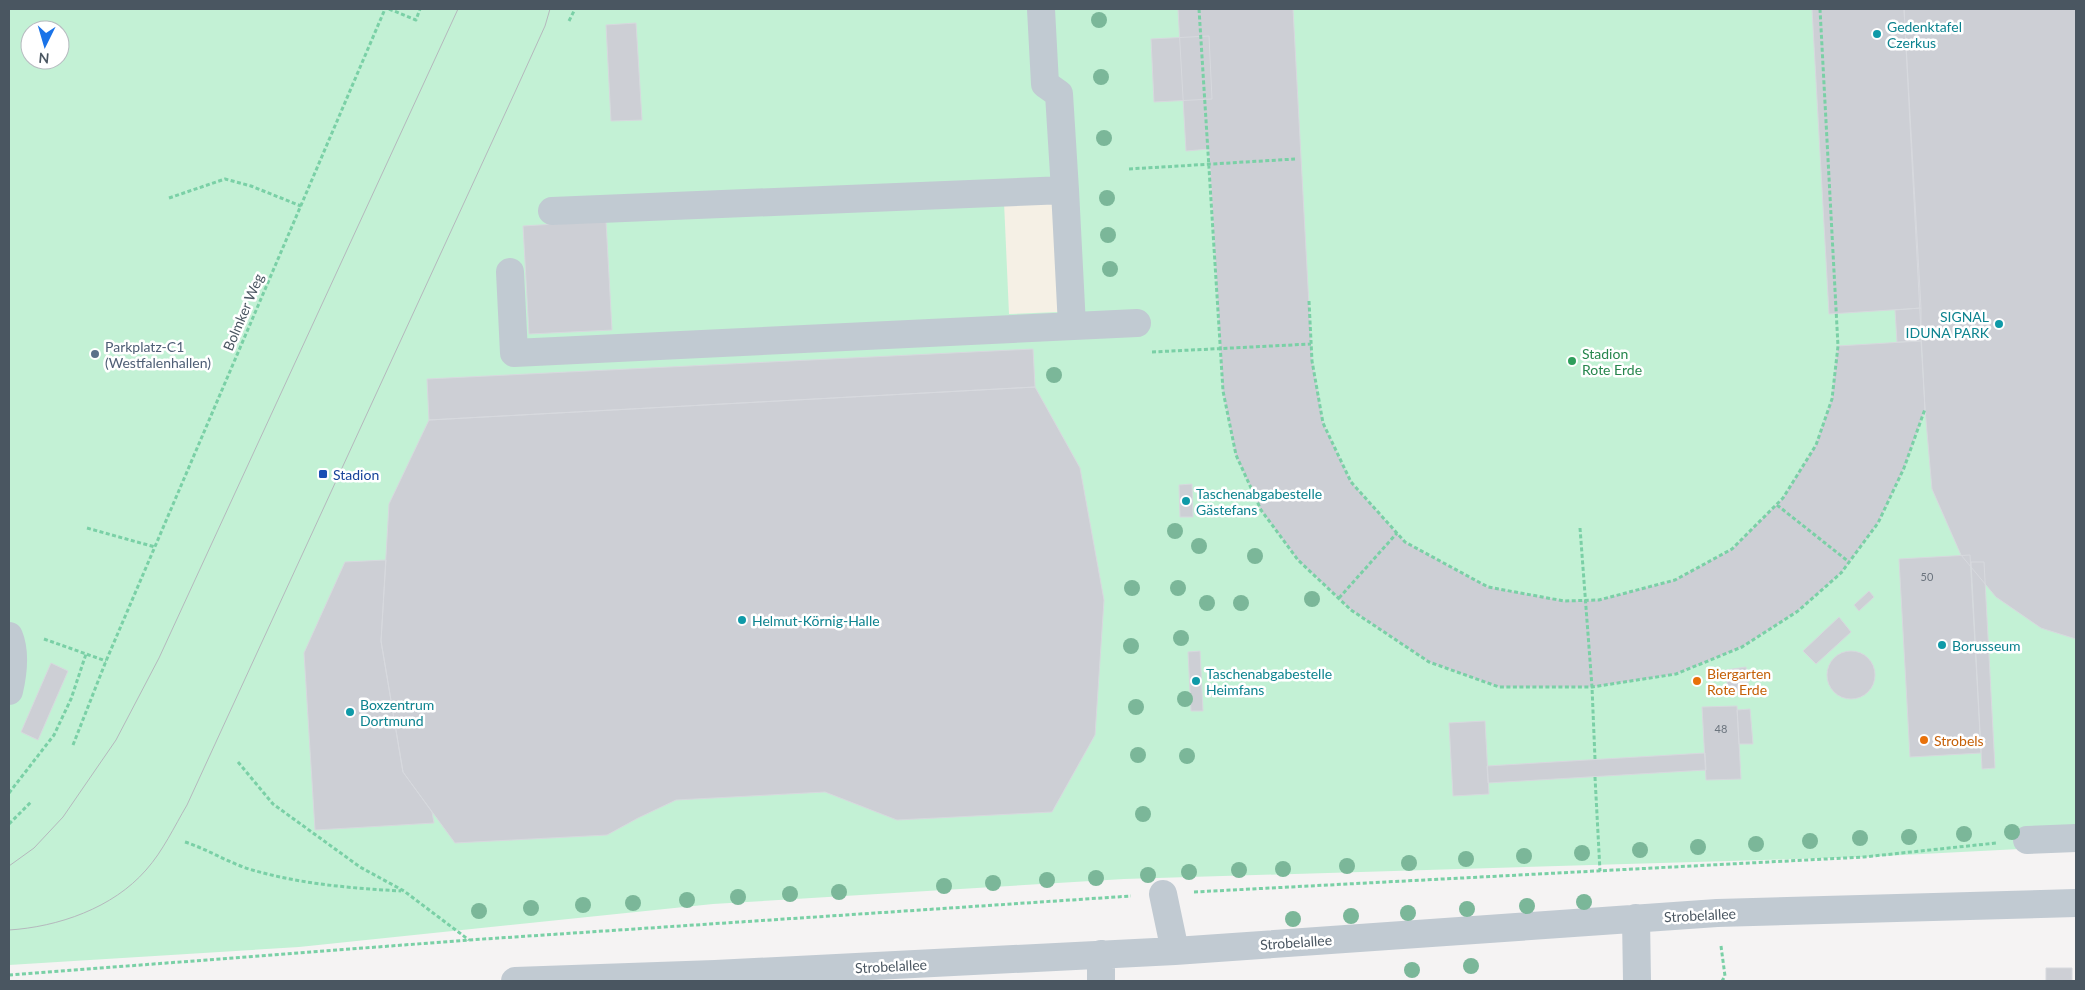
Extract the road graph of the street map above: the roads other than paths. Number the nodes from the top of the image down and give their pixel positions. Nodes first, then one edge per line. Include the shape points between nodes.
1 (1041, 9) edge
2 (1065, 190) junction
3 (552, 212) dead end
4 (510, 272) dead end
5 (1137, 323) dead end
6 (1072, 326) junction
7 (9, 636) edge
8 (9, 691) edge
9 (2076, 838) edge
10 (2027, 840) road end
11 (1163, 894) road end
12 (2076, 903) edge
13 (1636, 918) junction
14 (1175, 951) junction
15 (1101, 954) junction
16 (515, 981) edge
17 (1101, 981) edge
18 (1637, 981) edge

1 - 2 street via 1045,84 1060,94
2 - 3 street
2 - 6 street
4 - 6 street via 514,353
5 - 6 street
7 - 8 street via 13,667
9 - 10 street
11 - 14 street
12 - 13 street, Strobelallee
13 - 14 street, Strobelallee
13 - 18 street
14 - 15 street, Strobelallee
15 - 16 street, Strobelallee
15 - 17 street

